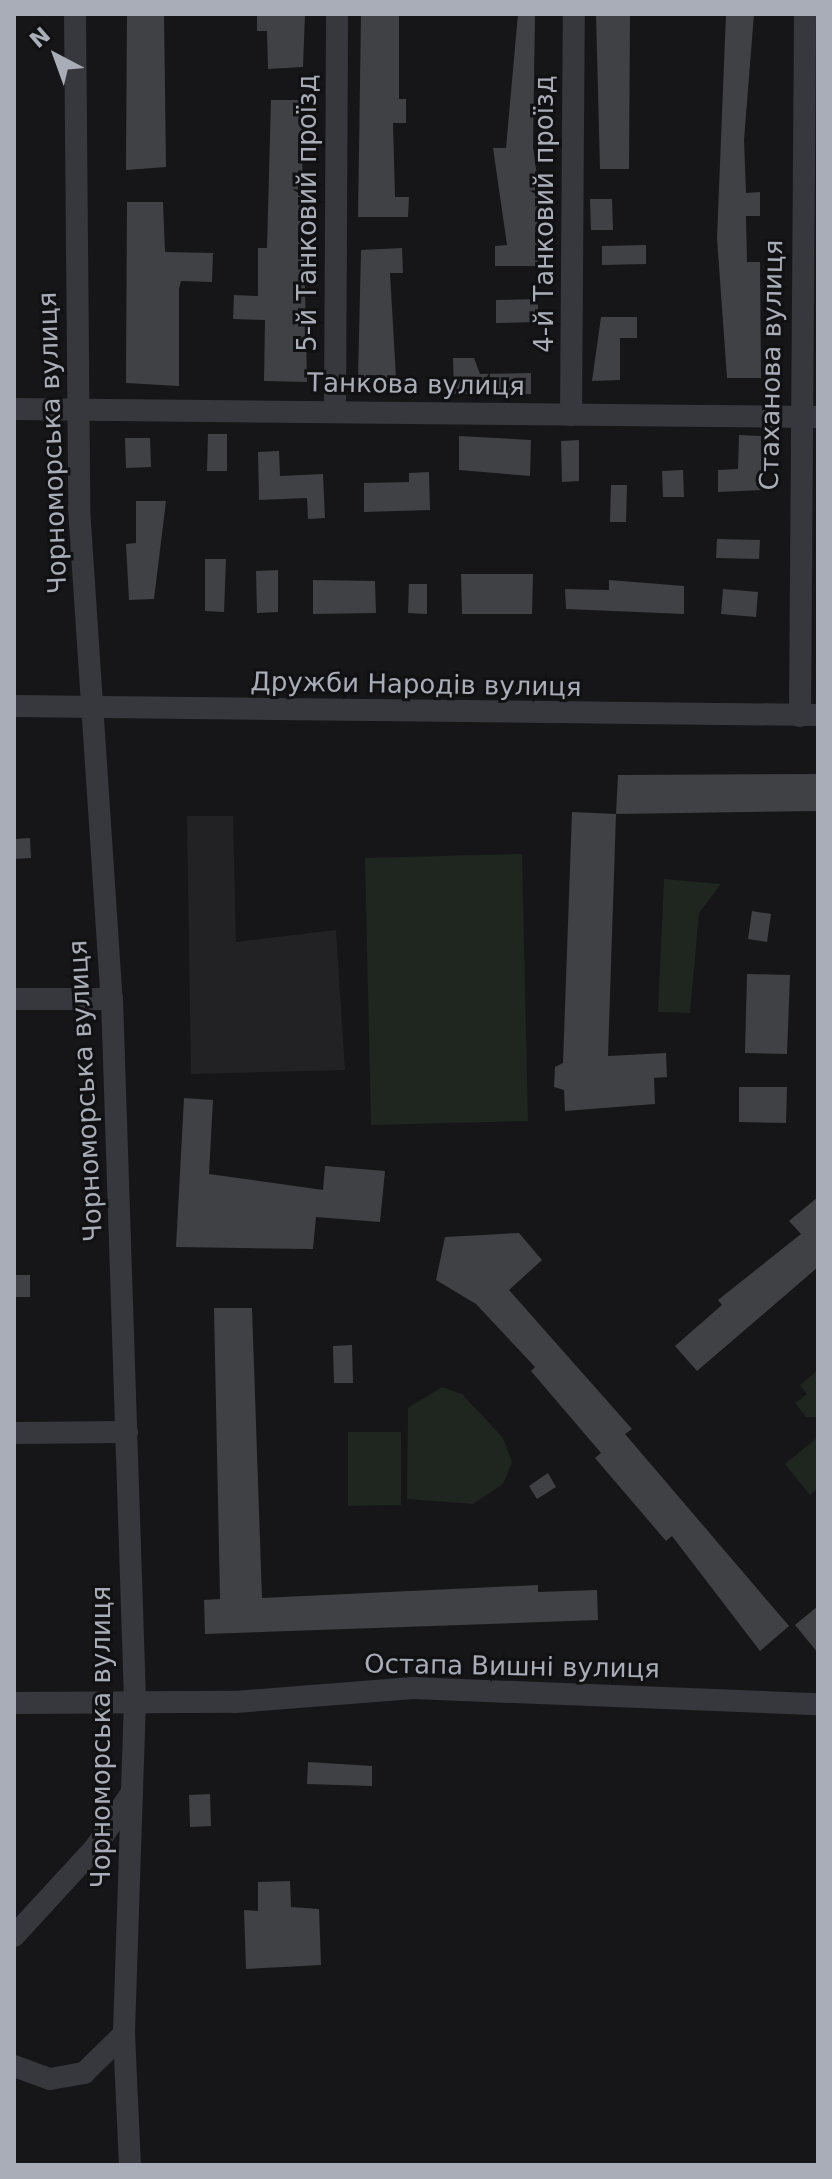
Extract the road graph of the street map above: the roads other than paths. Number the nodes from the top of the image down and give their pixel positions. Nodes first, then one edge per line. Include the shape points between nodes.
1 (75, 14) edge
2 (337, 14) edge
3 (574, 14) edge
4 (805, 14) edge
5 (14, 409) edge
6 (78, 409) junction
7 (335, 412) junction
8 (571, 415) junction
9 (808, 417) edge
10 (14, 706) edge
11 (93, 708) junction
12 (809, 716) edge
13 (14, 999) edge
14 (112, 999) junction
15 (127, 1432) junction
16 (14, 1433) edge
17 (135, 1700) junction
18 (14, 1703) edge
19 (818, 1704) edge
20 (134, 1788) junction
21 (14, 1936) edge
22 (124, 2034) junction
23 (14, 2066) edge
24 (130, 2165) edge

1 - 6 street, Чорноморська вулиця
2 - 7 street, 5-й Танковий проїзд
3 - 8 street, 4-й Танковий проїзд
4 - 9 street, Стаханова вулиця
5 - 6 street, Танкова вулиця
6 - 7 street, Танкова вулиця
6 - 11 street, Чорноморська вулиця
7 - 8 street, Танкова вулиця
8 - 9 street, Танкова вулиця
9 - 12 street, Стаханова вулиця
10 - 11 street, Дружби Народів вулиця
11 - 12 street, Дружби Народів вулиця
11 - 14 street, Чорноморська вулиця
13 - 14 street
14 - 15 street, Чорноморська вулиця
15 - 16 street
15 - 17 street, Чорноморська вулиця
17 - 18 street, Остапа Вишні вулиця
17 - 19 street, Остапа Вишні вулиця via 235,1702 413,1688
17 - 20 street, Чорноморська вулиця
20 - 21 street via 95,1848
20 - 22 street, Чорноморська вулиця
22 - 23 street via 84,2073 50,2079
22 - 24 street, Чорноморська вулиця

